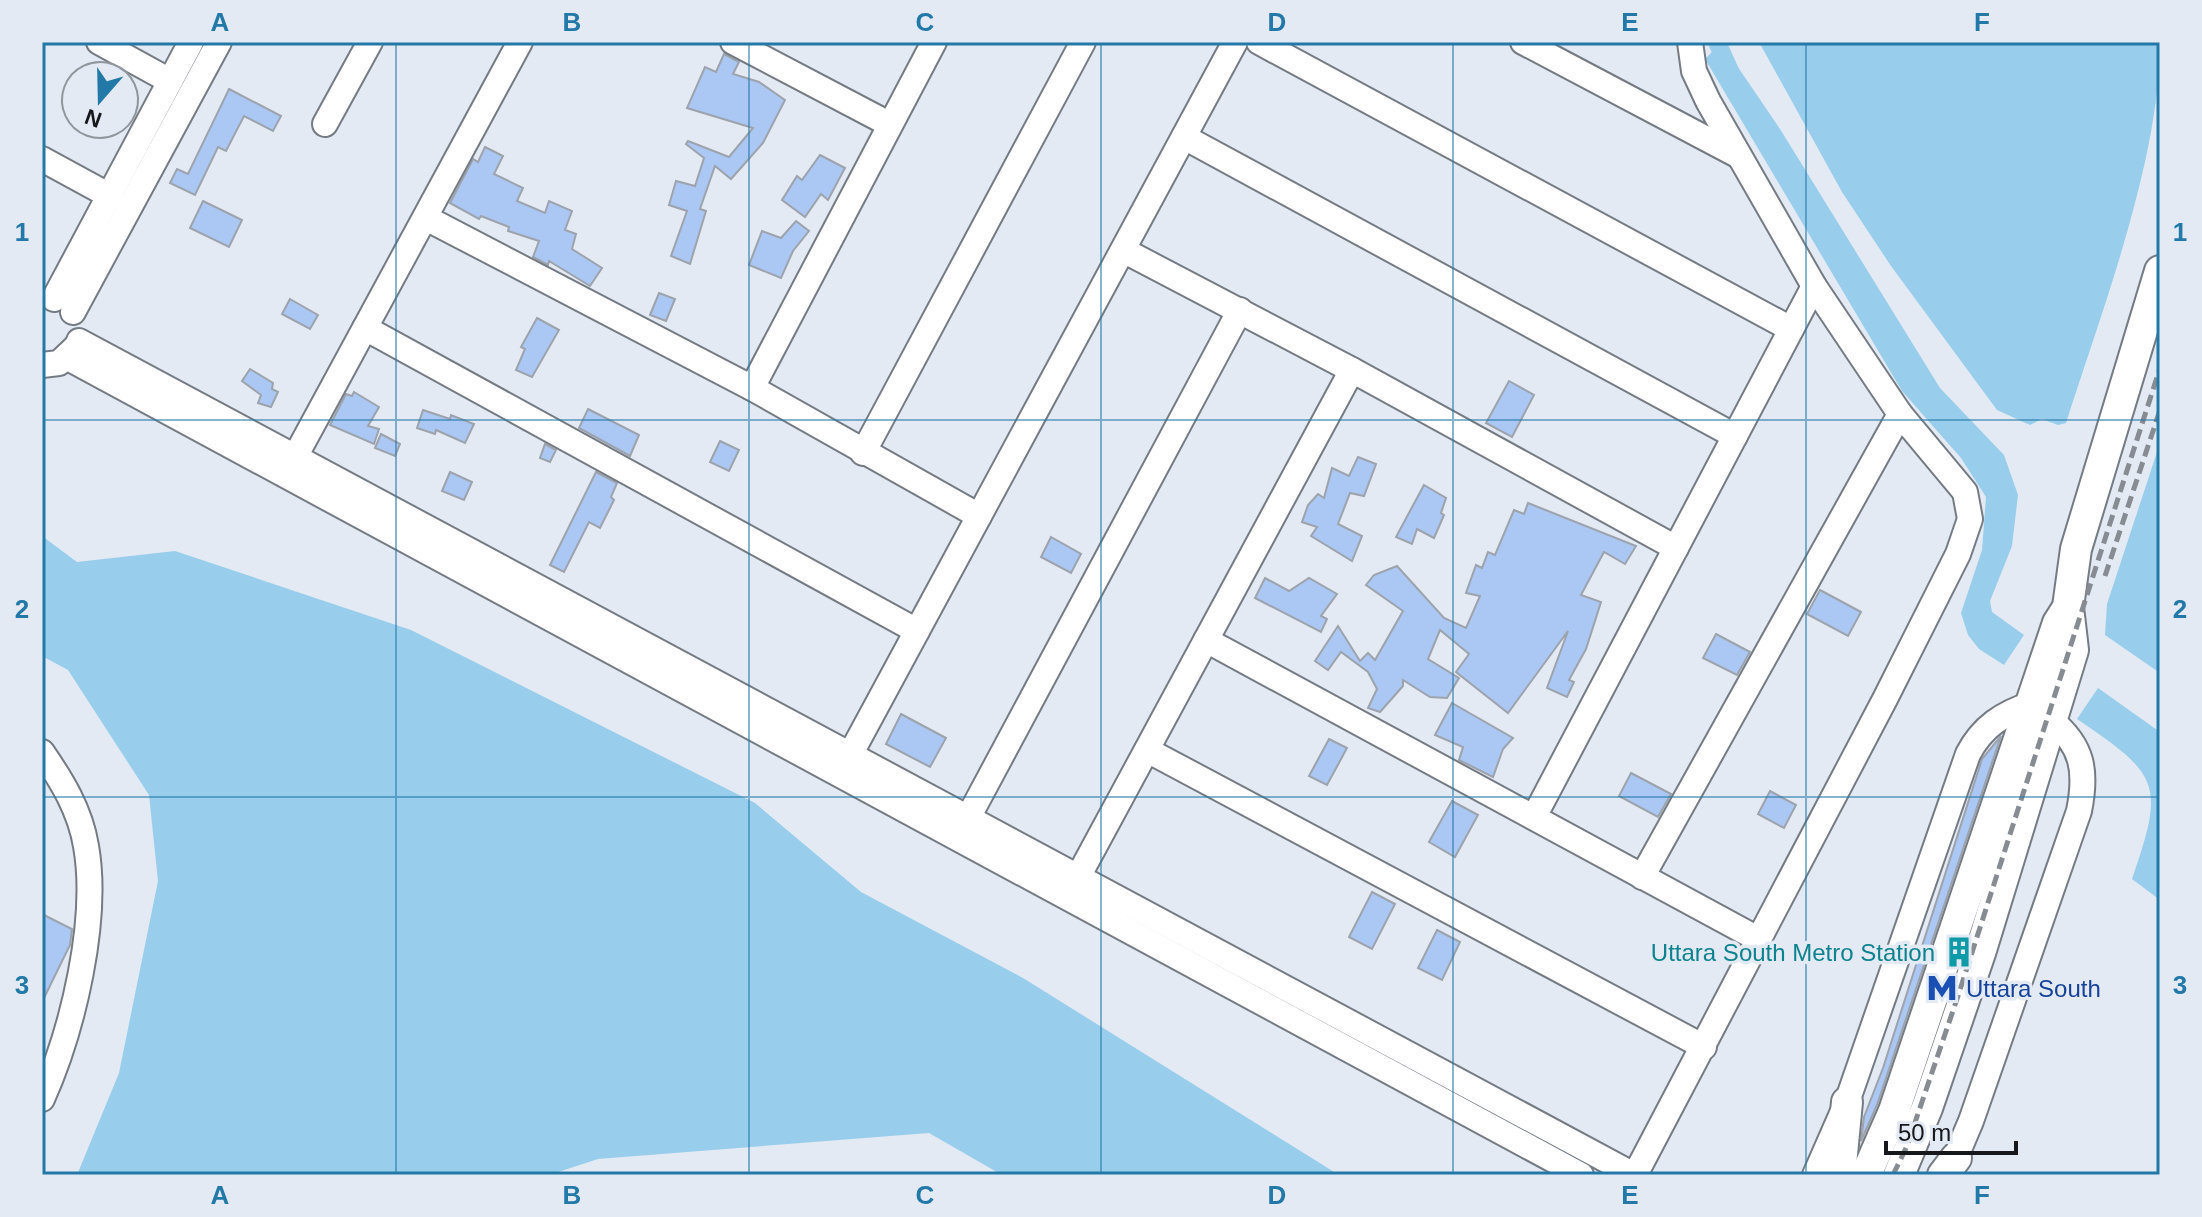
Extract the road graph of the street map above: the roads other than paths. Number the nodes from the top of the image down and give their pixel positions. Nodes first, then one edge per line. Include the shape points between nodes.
1 (99, 42) edge
2 (191, 42) edge
3 (219, 42) edge
4 (370, 42) edge
5 (520, 42) edge
6 (733, 42) edge
7 (934, 42) edge
8 (1083, 42) edge
9 (1235, 42) edge
10 (1259, 42) edge
11 (1690, 42) edge
12 (1529, 43) edge
13 (170, 81) junction
14 (325, 124) dead end
15 (889, 124) junction
16 (1184, 137) junction
17 (1739, 156) junction
18 (42, 159) edge
19 (110, 196) junction
20 (426, 218) junction
21 (1123, 250) junction
22 (2160, 271) edge
23 (1814, 286) junction
24 (56, 303) edge
25 (1240, 310) junction
26 (365, 328) junction
27 (1791, 329) junction
28 (56, 361) edge
29 (1352, 370) junction
30 (752, 388) junction
31 (1900, 414) junction
32 (1735, 436) junction
33 (863, 453) junction
34 (295, 457) junction
35 (979, 516) junction
36 (1676, 548) junction
37 (917, 631) junction
38 (1206, 640) junction
39 (2042, 712) junction
40 (1147, 750) junction
41 (42, 752) edge
42 (850, 755) junction
43 (1534, 817) junction
44 (968, 818) junction
45 (1078, 877) junction
46 (1642, 877) junction
47 (1758, 939) junction
48 (1704, 1047) junction
49 (42, 1099) edge
50 (1847, 1102) junction
51 (1949, 1169) edge
52 (1581, 1175) edge
53 (1634, 1175) edge
54 (1815, 1175) edge
55 (1840, 1175) edge
56 (1866, 1175) edge
57 (1899, 1175) edge

1 - 13 street
2 - 13 street
3 - 24 street
4 - 14 street
5 - 20 street
6 - 15 street
7 - 15 street
8 - 33 street
9 - 16 street
10 - 27 street
11 - 17 street via 1694,71
12 - 17 street
13 - 19 street
15 - 30 street
16 - 21 street
16 - 32 street
17 - 23 street
18 - 19 street
19 - 24 street
20 - 26 street
20 - 30 street
21 - 25 street
21 - 35 street
22 - 39 main road via 2081,532 2068,607 2073,650
23 - 27 street
23 - 31 street
24 - 28 street via 78,320
25 - 29 street
25 - 44 street
26 - 34 street
26 - 37 street
27 - 32 street
28 - 34 street
28 - 52 street
29 - 36 street
29 - 38 street
30 - 33 street
31 - 46 street
31 - 47 street via 1965,492 1970,508 1967,533
32 - 36 street
33 - 35 street
34 - 42 street
35 - 37 street
36 - 43 street
37 - 42 street
38 - 40 street
38 - 43 street
39 - 50 street via 2005,713 1968,754
39 - 51 street via 2080,752 2083,791 2007,1020
39 - 56 main road via 1900,1097
39 - 57 main road via 1980,953
40 - 45 street
40 - 48 street
41 - 49 street via 79,817 89,876 74,998
42 - 44 street
43 - 46 street
44 - 45 street
45 - 53 street
46 - 47 street
47 - 48 street
48 - 53 street
50 - 54 street
50 - 55 main road

